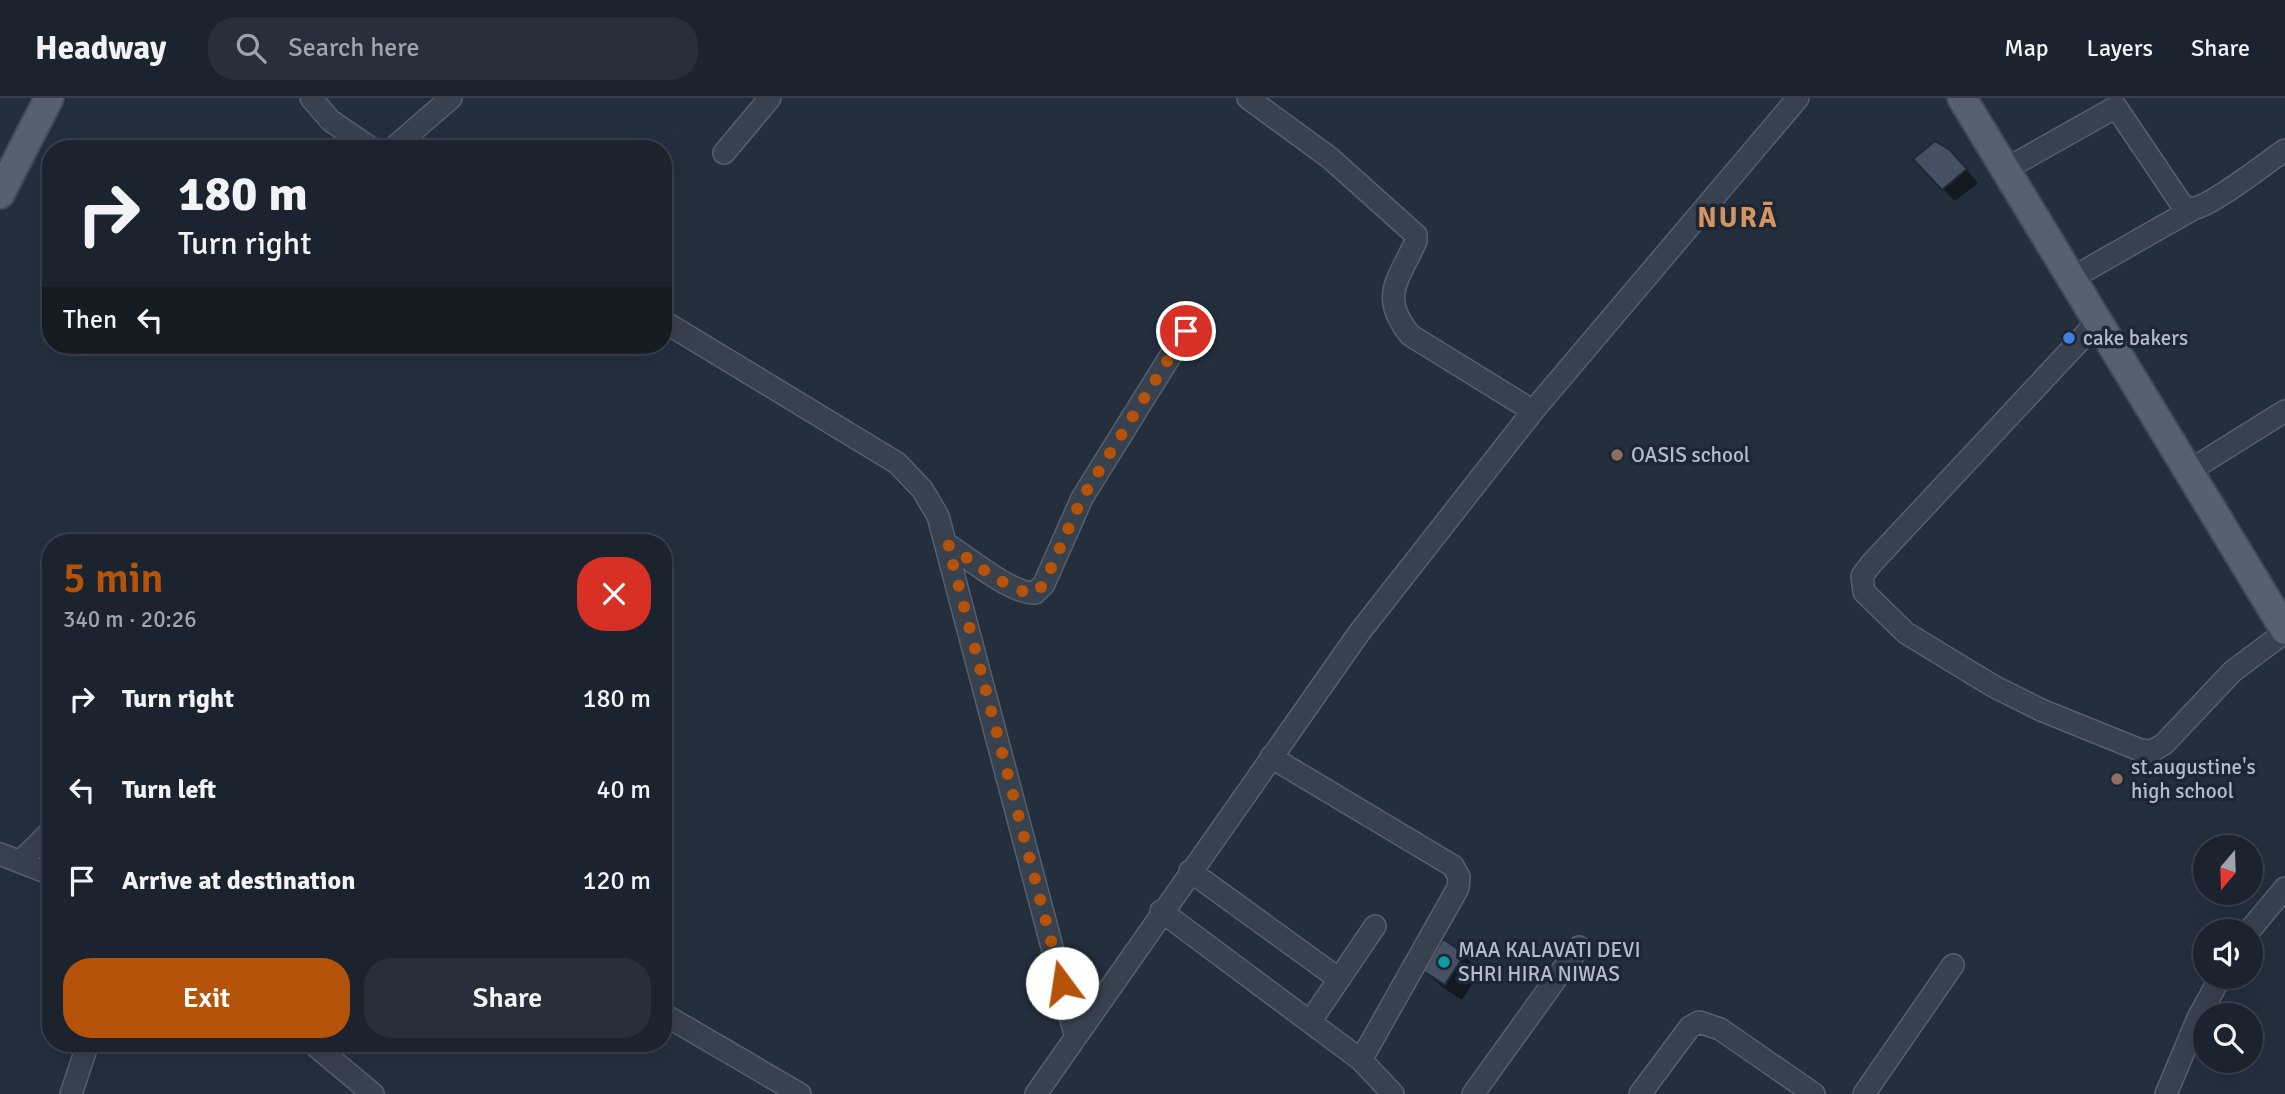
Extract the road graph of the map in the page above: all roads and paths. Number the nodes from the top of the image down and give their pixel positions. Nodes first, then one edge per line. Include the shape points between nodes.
1 (49, 98) edge
2 (311, 98) edge
3 (451, 98) edge
4 (770, 98) edge
5 (1248, 98) edge
6 (1798, 98) edge
7 (1962, 98) edge
8 (359, 140) edge
9 (402, 140) edge
10 (2285, 150) edge
11 (724, 153) dead end
12 (2006, 169) junction
13 (0, 194) edge
14 (2195, 208) junction
15 (2072, 278) junction
16 (2098, 321) junction
17 (672, 326) edge
18 (1186, 331) dead end
19 (1533, 411) junction
20 (2285, 411) edge
21 (2189, 471) junction
22 (948, 545) junction
23 (2285, 631) edge
24 (1271, 757) junction
25 (42, 837) edge
26 (10, 858) edge
27 (42, 870) edge
28 (1190, 871) junction
29 (2285, 888) edge
30 (1161, 911) junction
31 (2259, 919) edge
32 (1375, 926) dead end
33 (1578, 947) dead end
34 (1953, 965) dead end
35 (1339, 979) junction
36 (2214, 989) edge
37 (672, 1019) edge
38 (1310, 1022) junction
39 (1075, 1034) junction
40 (85, 1052) edge
41 (323, 1052) edge
42 (1361, 1060) junction
43 (71, 1094) edge
44 (373, 1094) edge
45 (800, 1094) edge
46 (1036, 1094) edge
47 (1393, 1094) edge
48 (1473, 1094) edge
49 (1640, 1094) edge
50 (1814, 1094) edge
51 (1864, 1094) edge
52 (2166, 1094) edge

1 - 13 main road
2 - 8 street via 331,121
3 - 9 street
4 - 11 street
5 - 19 street via 1330,158 1416,234 1392,303 1410,335
6 - 19 street
7 - 12 main road
10 - 14 street
12 - 14 street via 2116,107 2180,202
12 - 15 main road
14 - 15 street
15 - 16 main road
16 - 21 main road
16 - 23 street via 1871,564 1862,576 1864,592 1906,633 1993,686 2140,750 2152,751 2164,744 2233,671
17 - 22 street via 897,463 922,489
18 - 22 street via 1082,498 1044,584 1035,593 1014,587
19 - 24 street via 1359,633
20 - 21 street
21 - 23 main road
22 - 39 street
24 - 28 street
24 - 42 street via 1453,866 1459,877 1458,888
25 - 26 street
26 - 27 street
28 - 30 street
28 - 35 street
29 - 31 street
30 - 38 street
30 - 39 street
32 - 35 street
33 - 48 street
34 - 51 street
35 - 38 street
36 - 52 street
37 - 45 street
38 - 42 street
39 - 46 street
40 - 43 street
41 - 44 street
42 - 47 street
49 - 50 street via 1690,1027 1699,1023 1720,1029

